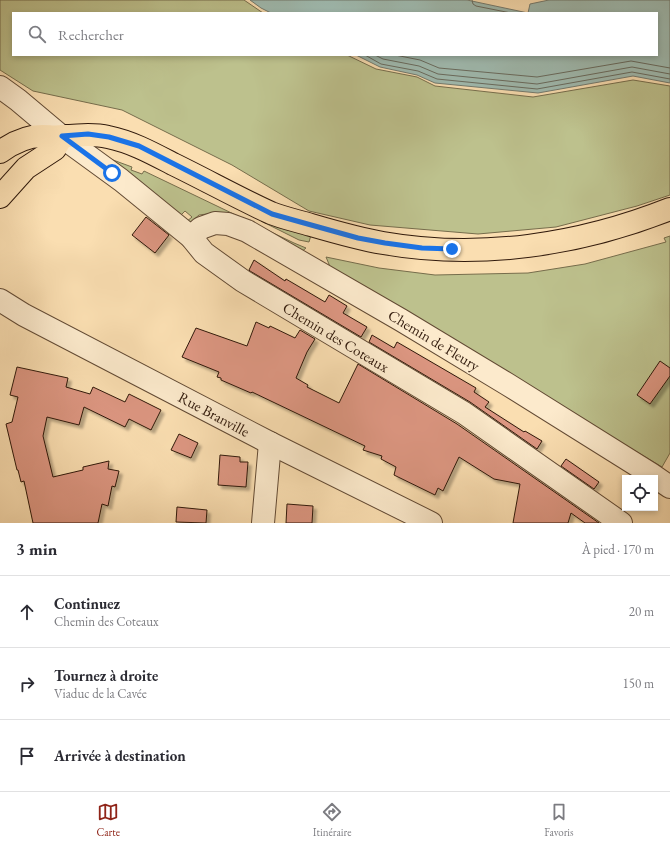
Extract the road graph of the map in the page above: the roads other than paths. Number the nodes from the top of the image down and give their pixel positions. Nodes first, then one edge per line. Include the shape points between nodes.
1 (0, 87) edge
2 (62, 136) junction
3 (29, 137) junction
4 (0, 152) edge
5 (0, 174) edge
6 (0, 197) edge
7 (670, 209) edge
8 (191, 237) junction
9 (0, 300) edge
10 (270, 443) junction
11 (670, 487) edge
12 (263, 523) edge
13 (431, 523) edge
14 (621, 523) edge

1 - 2 street, Chemin des Coteaux
2 - 3 main road
2 - 6 main road via 55,149 26,168
2 - 7 main road via 88,134 139,146 272,214 358,238 422,248 515,247 566,241 616,228
2 - 8 street, Chemin des Coteaux
3 - 4 main road
3 - 5 main road via 12,162
8 - 11 street, Chemin de Fleury via 202,228 215,223 228,224 247,231 401,320
8 - 14 street, Chemin des Coteaux via 204,253 244,281 464,413
9 - 10 street, Rue Branville via 24,316
10 - 12 street
10 - 13 street, Rue Branville

